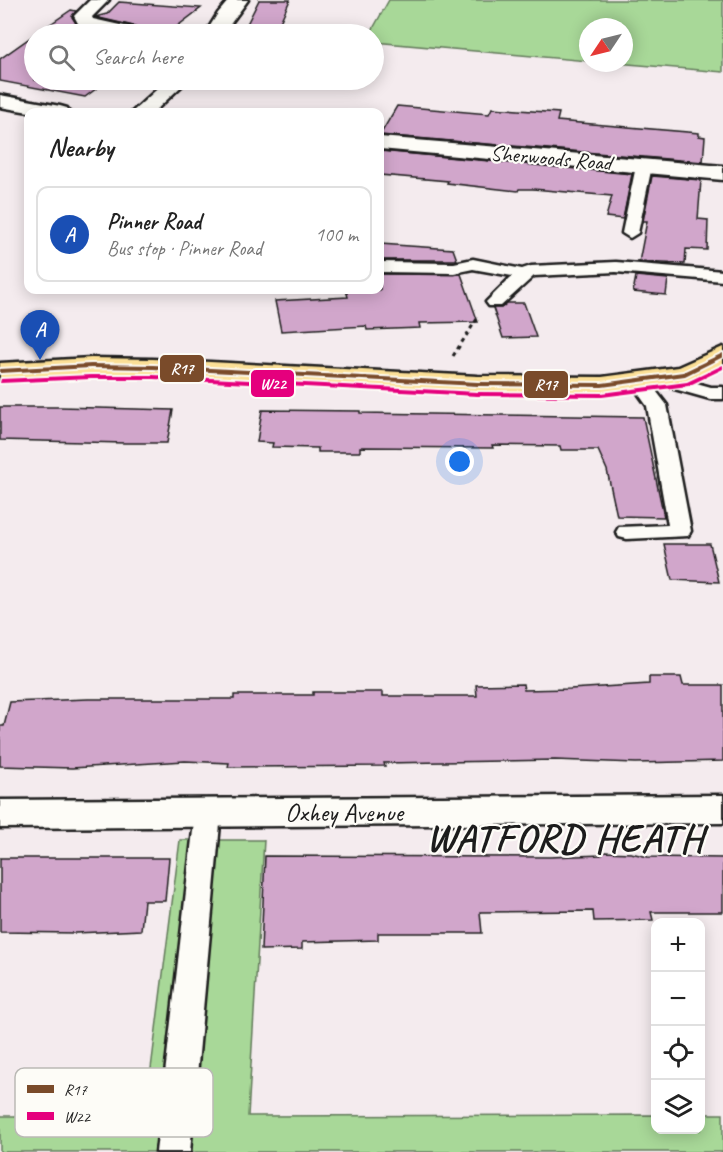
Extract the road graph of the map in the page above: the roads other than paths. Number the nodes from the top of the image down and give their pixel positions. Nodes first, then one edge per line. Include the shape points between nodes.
1 (100, 0) edge
2 (239, 0) edge
3 (90, 24) edge
4 (220, 24) edge
5 (167, 90) edge
6 (0, 101) edge
7 (38, 108) edge
8 (146, 108) edge
9 (384, 143) edge
10 (644, 166) junction
11 (723, 173) edge
12 (630, 233) dead end
13 (384, 267) edge
14 (524, 274) junction
15 (723, 276) edge
16 (495, 302) road end
17 (723, 356) edge
18 (0, 371) edge
19 (650, 380) junction
20 (723, 393) edge
21 (627, 532) dead end
22 (723, 809) edge
23 (208, 813) junction
24 (0, 814) edge
25 (182, 1068) edge
26 (175, 1137) edge
27 (173, 1152) edge

1 - 3 street via 83,16
2 - 4 street
5 - 8 street
6 - 7 street
9 - 10 street, Sherwoods Road
10 - 11 street, Sherwoods Road
10 - 12 lane
13 - 14 lane via 454,268 473,264
14 - 15 lane via 616,267
14 - 16 lane
17 - 19 main road via 685,374
18 - 19 main road via 153,367 548,386 602,386
19 - 20 lane
19 - 21 lane via 680,531
22 - 23 street, Oxhey Avenue
23 - 24 street, Oxhey Avenue
23 - 25 lane
26 - 27 lane

